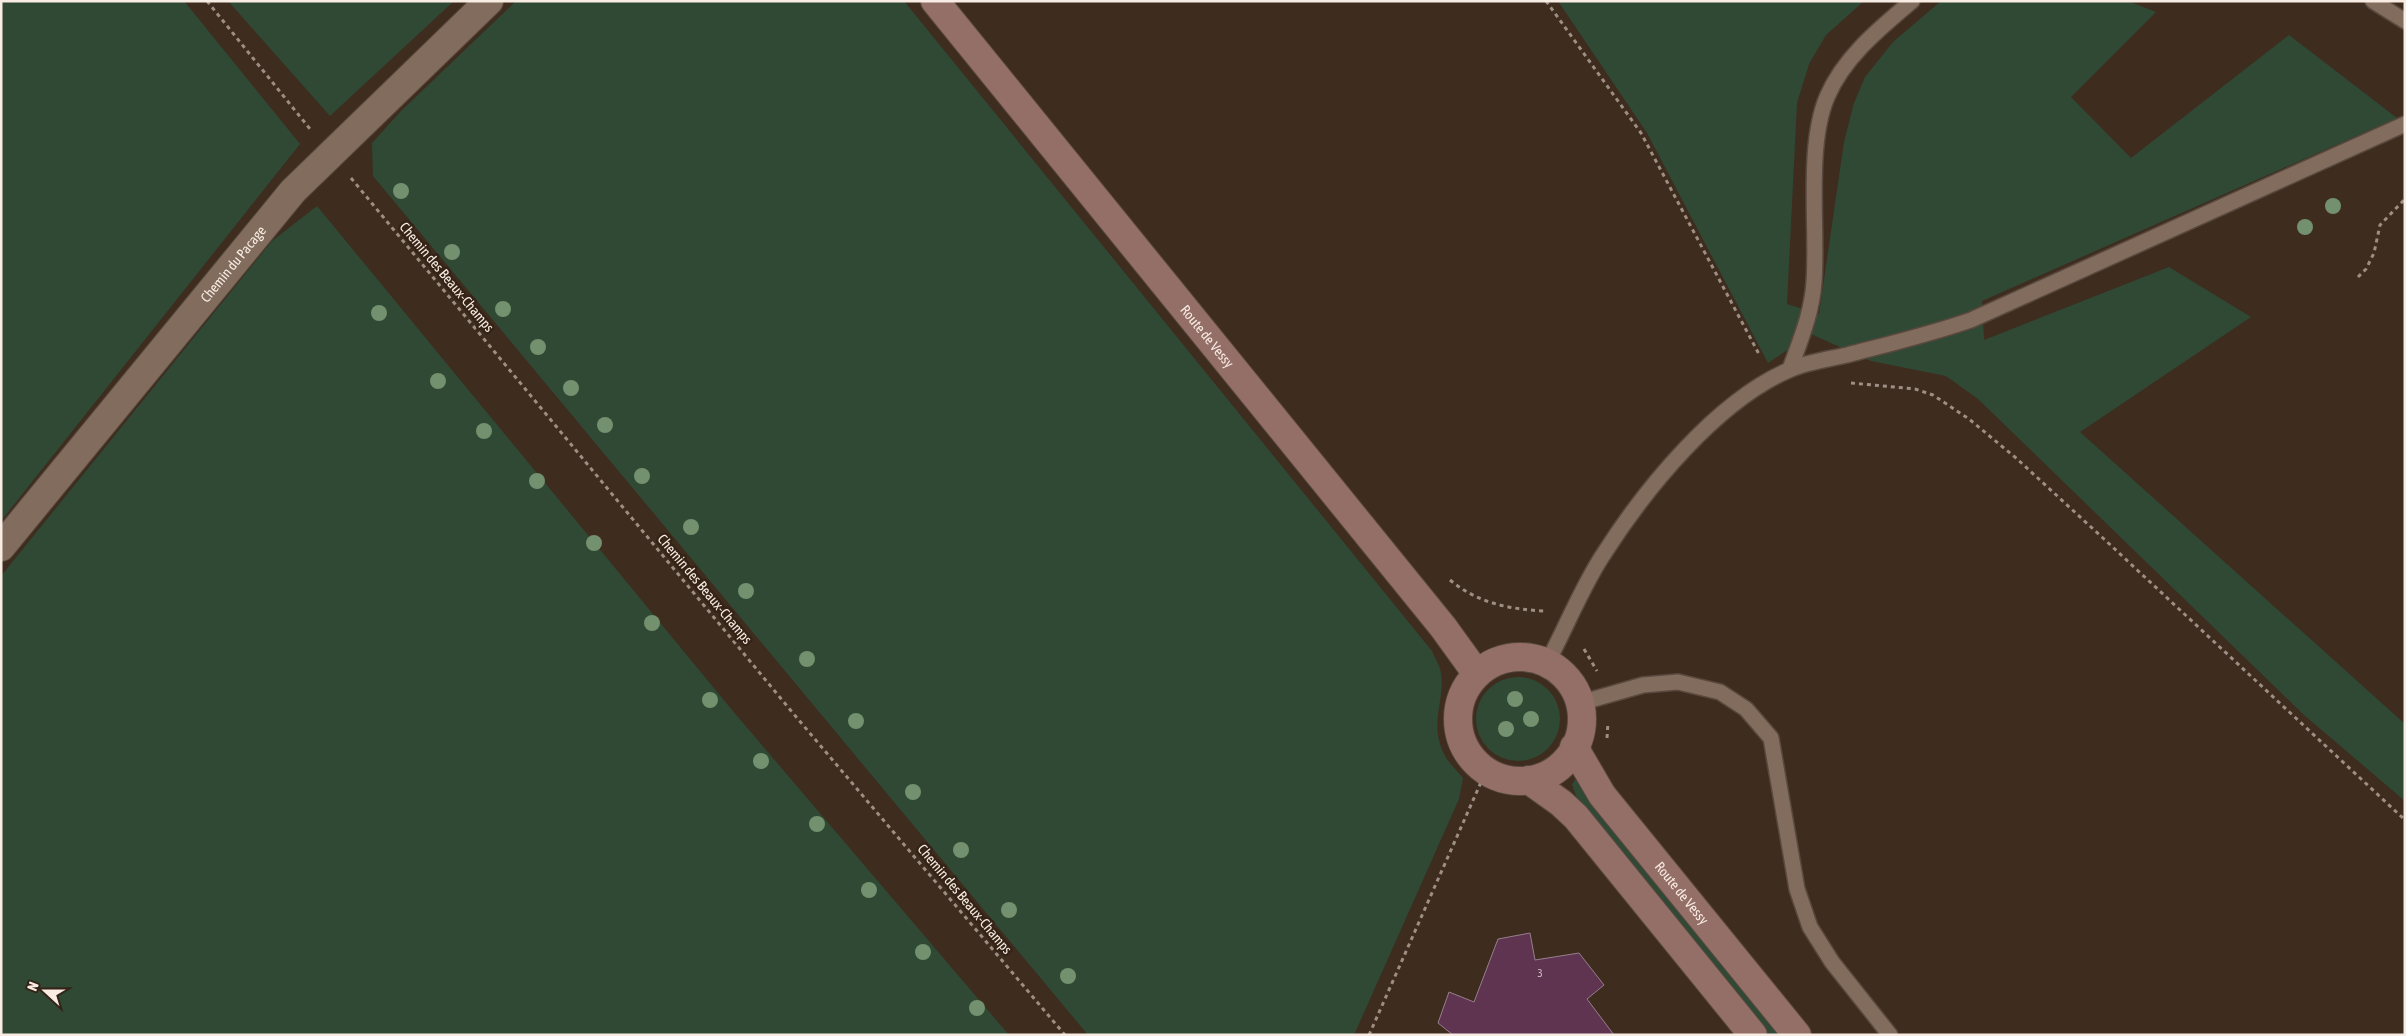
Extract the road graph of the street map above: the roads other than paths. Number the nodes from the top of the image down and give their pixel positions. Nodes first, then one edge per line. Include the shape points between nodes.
1 (488, 1) edge
2 (935, 1) edge
3 (1912, 1) edge
4 (2373, 1) edge
5 (2405, 21) edge
6 (2405, 124) edge
7 (1790, 369) junction
8 (1, 547) edge
9 (1548, 663) junction
10 (1477, 674) junction
11 (1580, 704) junction
12 (1574, 747) junction
13 (1529, 780) junction
14 (1753, 1035) edge
15 (1797, 1035) edge
16 (1890, 1035) edge

1 - 8 street, Chemin du Pacage via 293,191
2 - 10 street, Route de Vessy
3 - 7 lane via 1852,57 1833,84 1823,108 1816,145 1813,296
4 - 5 lane
6 - 7 lane via 1972,320 1931,334
7 - 9 lane via 1733,406 1687,447 1647,493 1604,553
9 - 10 street via 1533,658 1511,658 1489,665
9 - 11 street via 1573,687
10 - 13 street via 1460,701 1458,717 1465,748 1486,771 1514,780
11 - 12 street via 1580,733
11 - 16 lane via 1643,685 1678,682 1720,692 1746,709 1771,738 1797,889 1810,927 1832,962
12 - 13 street via 1563,763 1548,774
12 - 15 street, Route de Vessy via 1602,795
13 - 14 street via 1576,818

